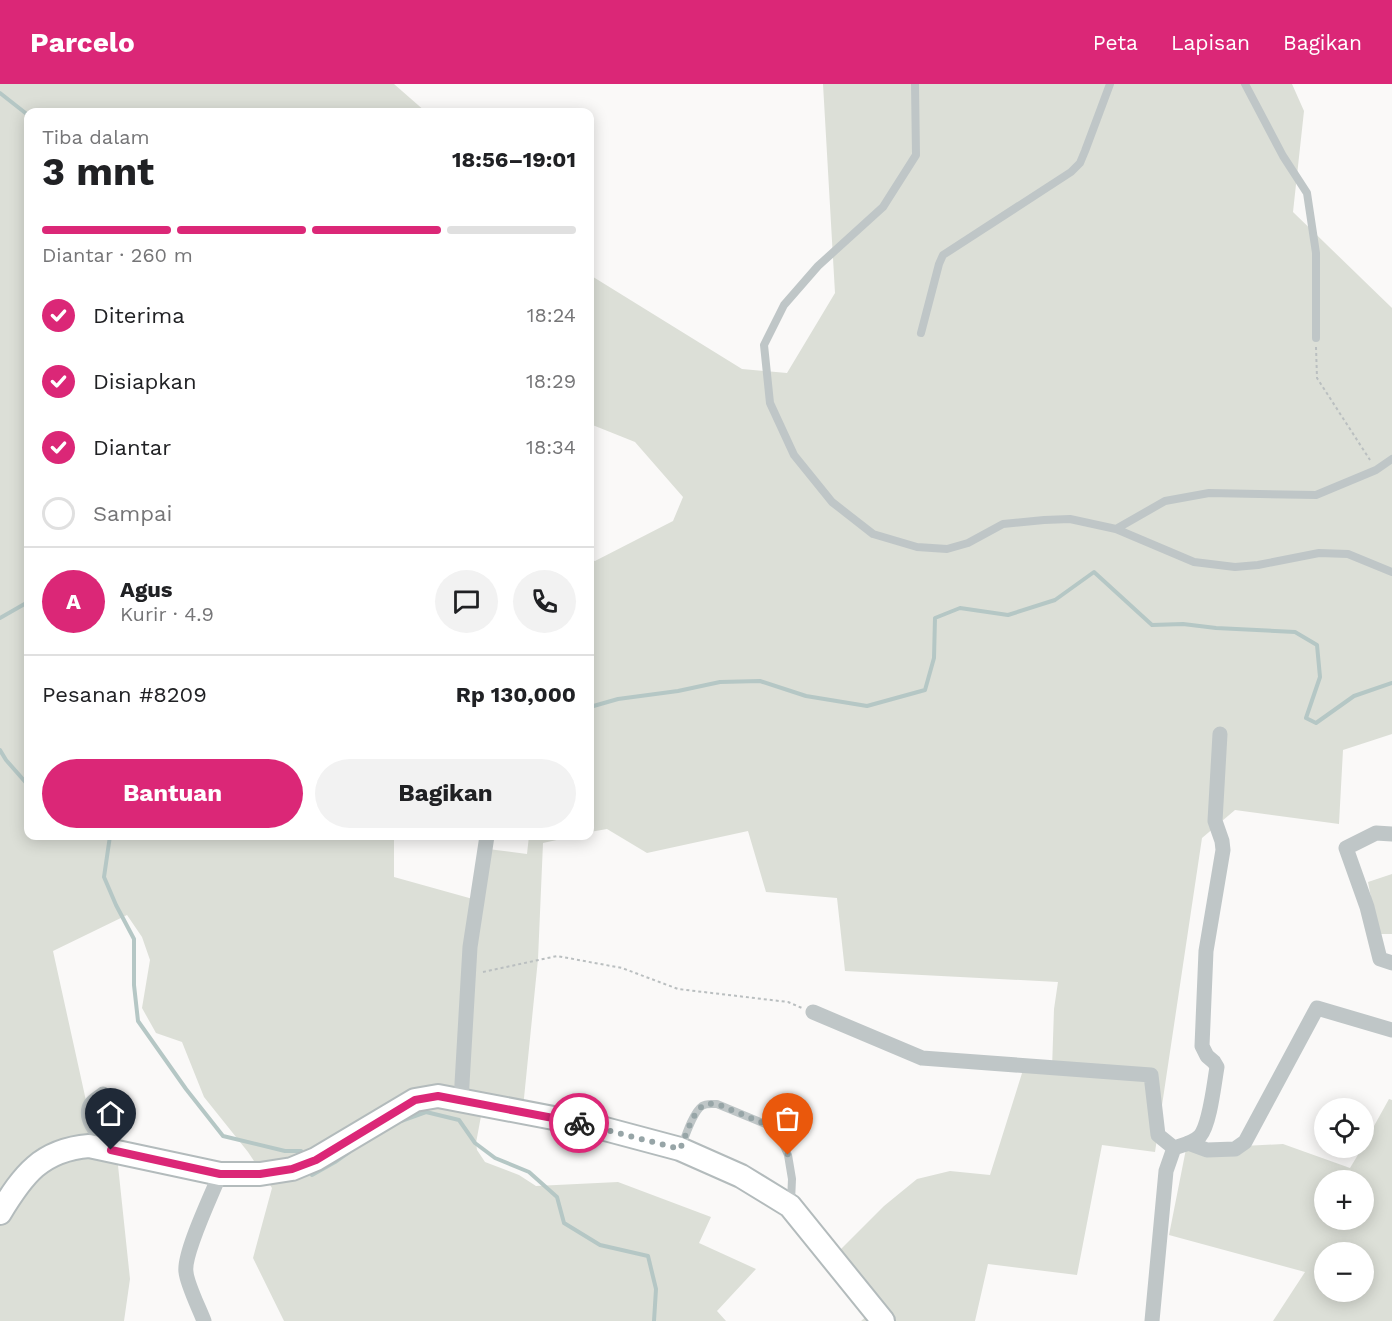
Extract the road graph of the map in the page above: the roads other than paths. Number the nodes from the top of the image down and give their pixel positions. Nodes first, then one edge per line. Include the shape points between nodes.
1 (915, 84) edge
2 (1110, 84) edge
3 (1245, 84) edge
4 (921, 333) dead end
5 (1316, 338) road end
6 (1392, 459) edge
7 (1116, 529) junction
8 (1392, 572) edge
9 (1220, 734) dead end
10 (1392, 834) edge
11 (485, 840) edge
12 (1392, 963) edge
13 (813, 1012) road end
14 (1392, 1030) edge
15 (103, 1094) dead end
16 (461, 1101) junction
17 (1181, 1146) junction
18 (680, 1149) junction
19 (111, 1150) junction
20 (220, 1174) junction
21 (790, 1206) junction
22 (0, 1213) edge
23 (204, 1321) edge
24 (883, 1321) edge
25 (1152, 1321) edge

1 - 7 lane via 916,154 884,207 818,266 784,305 765,345 770,403 794,455 832,502 873,534 917,547 947,549 968,543 1003,524 1070,519
2 - 4 lane via 1080,163 943,255
3 - 5 lane via 1307,194 1316,253
6 - 7 lane via 1376,470 1316,495 1209,493 1164,501
7 - 8 lane via 1194,562 1235,567 1319,553 1348,554
9 - 17 street via 1215,821 1223,850 1206,951 1202,1046 1217,1067 1206,1127 1198,1137
10 - 12 street via 1376,833 1346,848 1380,959
11 - 16 street via 470,947
13 - 17 street via 922,1058 1151,1075 1158,1135
14 - 17 street via 1317,1008 1245,1142 1235,1149
15 - 19 street via 91,1104 88,1114 92,1126
16 - 18 main road via 590,1125
16 - 20 main road via 438,1096 415,1100 309,1163 292,1169
17 - 25 street via 1166,1171
18 - 21 main road via 741,1176
18 - 21 lane via 700,1107 709,1104 770,1126 788,1155 792,1179
19 - 20 main road
19 - 22 main road via 81,1146 48,1156 24,1177
20 - 23 street via 186,1262 186,1273
21 - 24 main road

